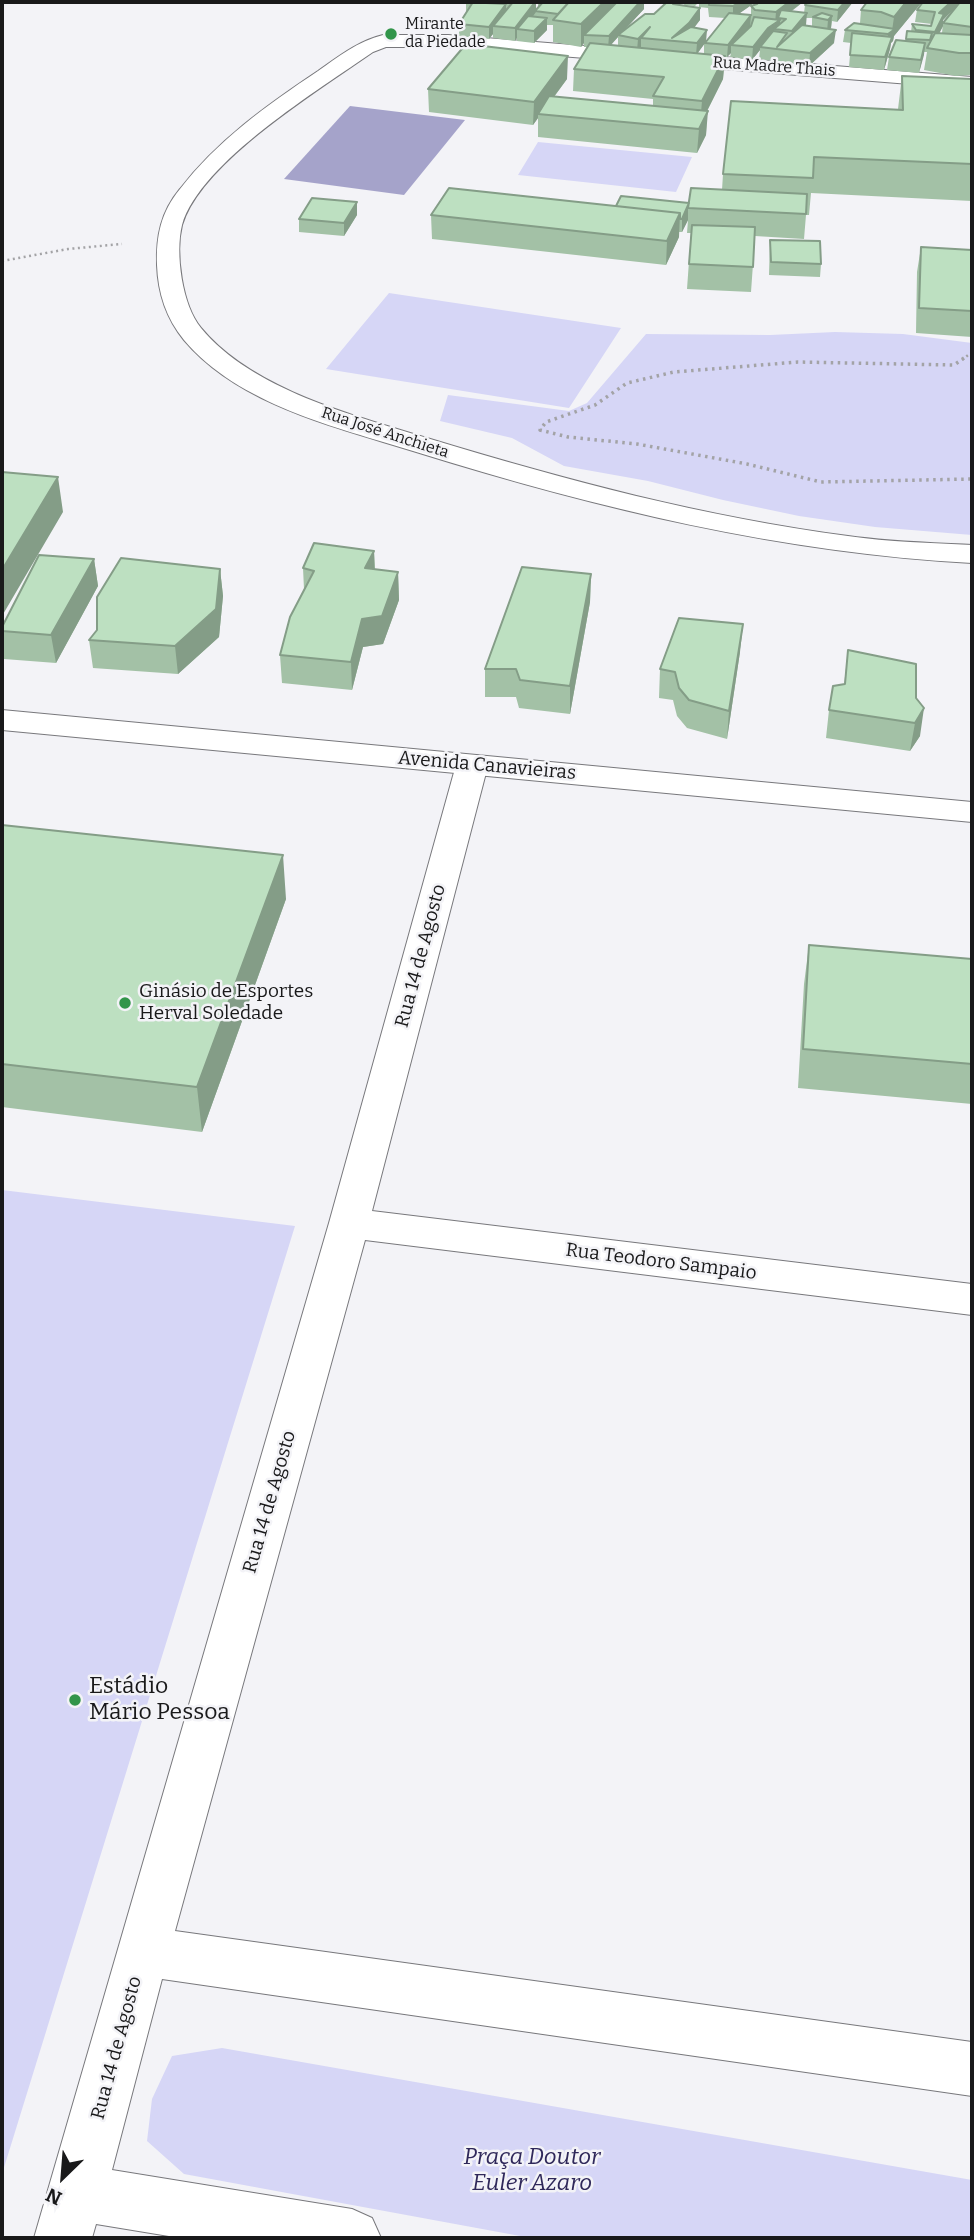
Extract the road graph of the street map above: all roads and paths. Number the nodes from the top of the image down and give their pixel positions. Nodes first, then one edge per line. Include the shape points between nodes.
1 (366, 48) joint
2 (972, 83) edge
3 (169, 242) junction
4 (2, 261) edge
5 (972, 352) edge
6 (972, 479) edge
7 (972, 554) edge
8 (2, 720) edge
9 (472, 765) junction
10 (972, 812) edge
11 (349, 1223) junction
12 (972, 1300) edge
13 (143, 1951) junction
14 (972, 2069) edge
15 (70, 2216) edge
16 (352, 2238) edge

1 - 2 street, Rua Madre Thais via 383,41 448,41
1 - 3 street, Rua José Anchieta via 241,140 194,184 171,224
3 - 4 path via 68,249
3 - 7 street, Rua José Anchieta via 170,292 202,345 271,392 331,417 634,505 837,544
5 - 6 path via 954,365 798,362 674,372 626,383 595,405 546,422 540,430 747,464 821,482
8 - 9 street, Avenida Canavieiras
9 - 10 street, Avenida Canavieiras
9 - 11 street, Rua 14 de Agosto
11 - 12 street, Rua Teodoro Sampaio
11 - 13 street, Rua 14 de Agosto
13 - 14 street
13 - 15 street, Rua 14 de Agosto
15 - 16 street

